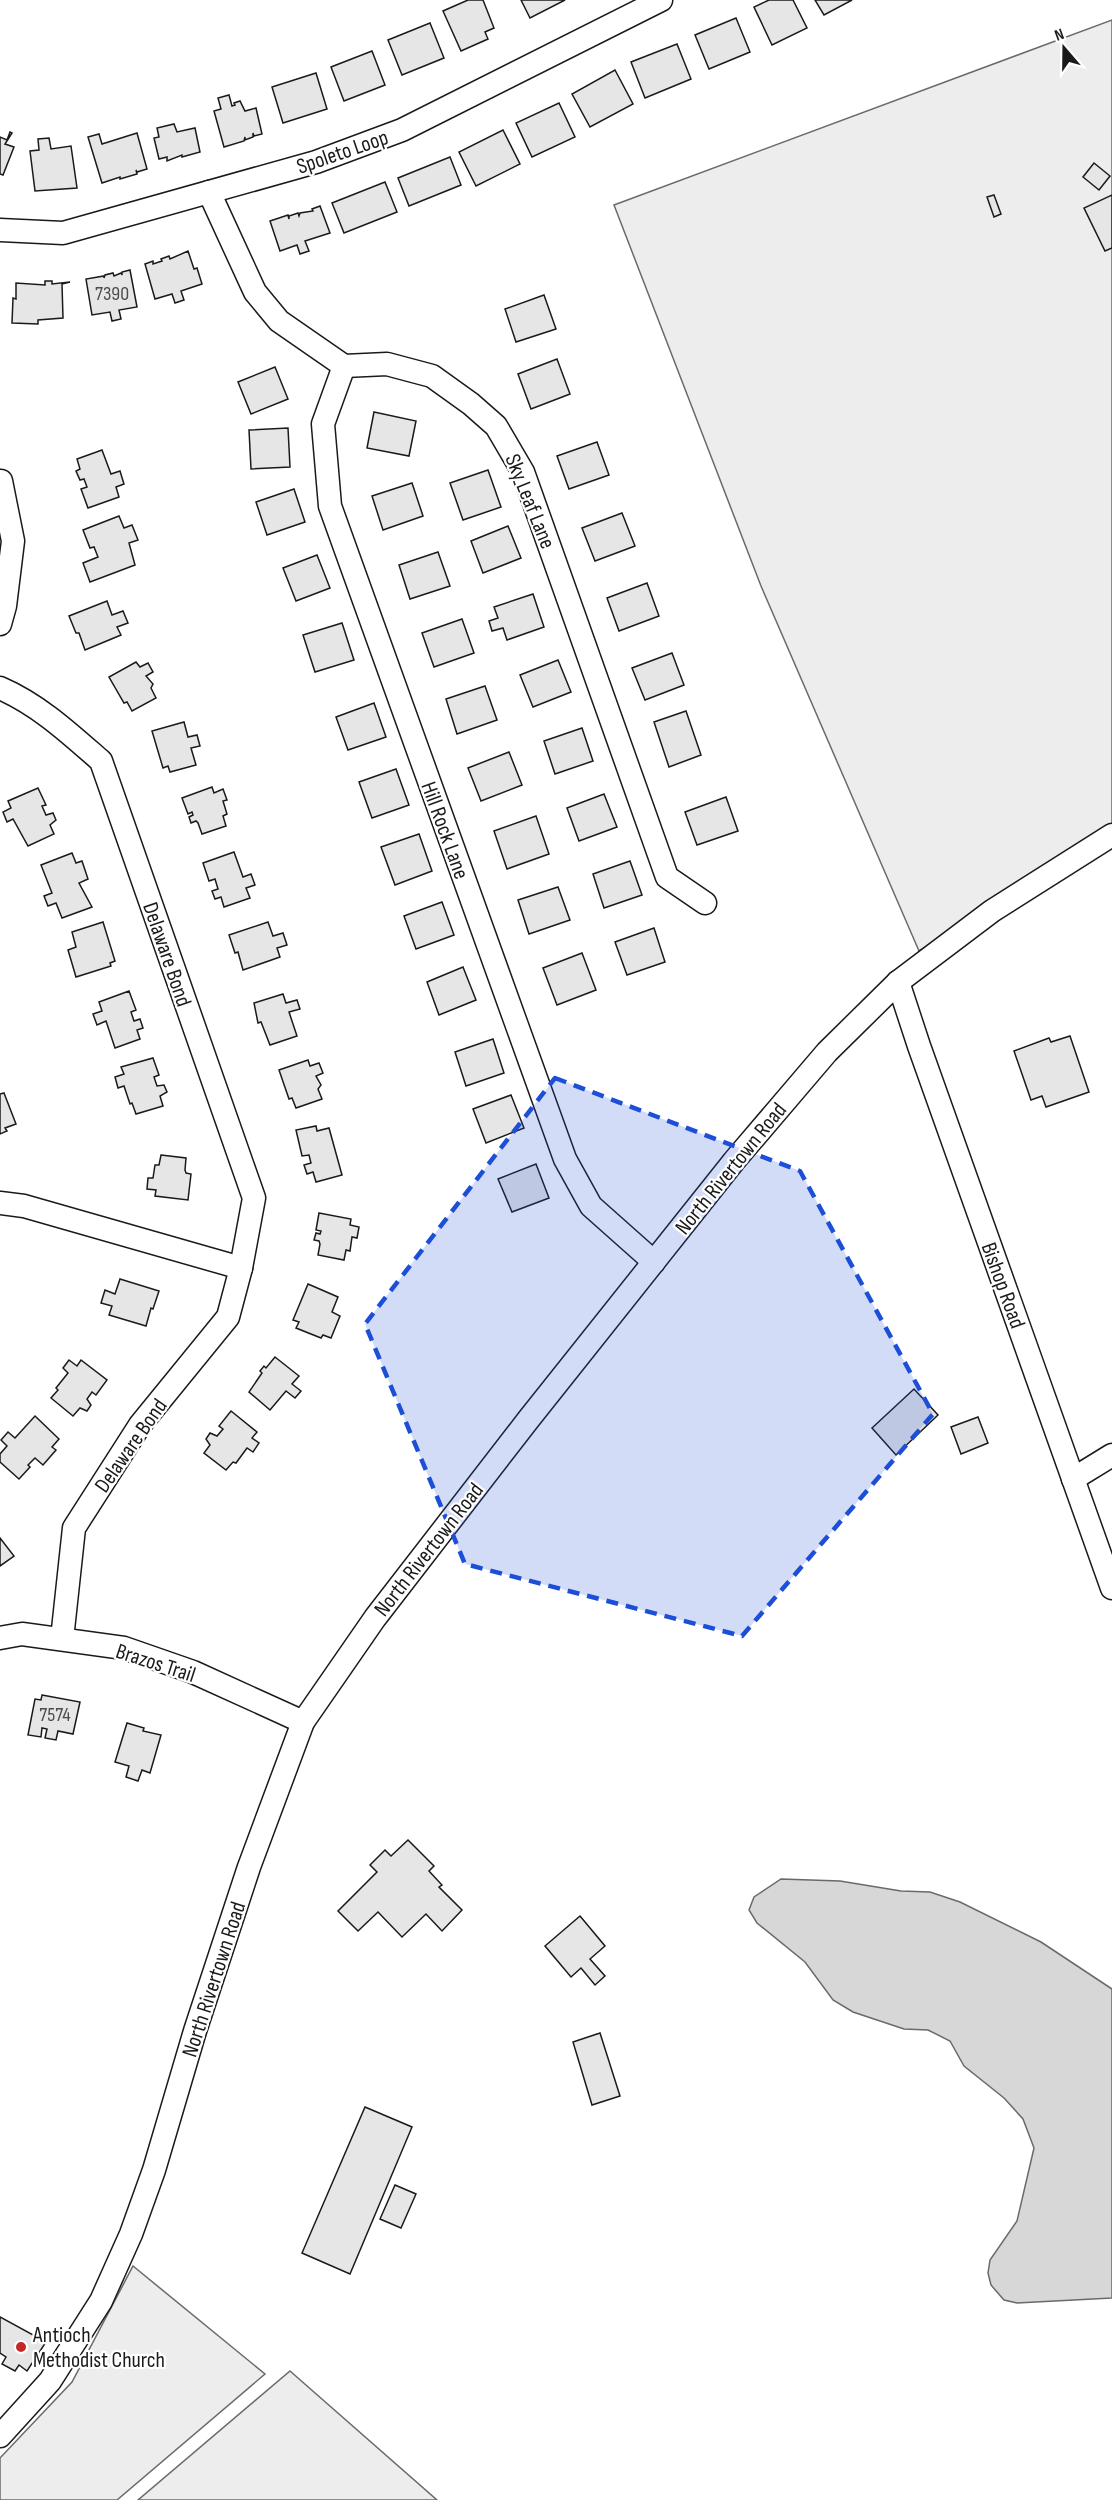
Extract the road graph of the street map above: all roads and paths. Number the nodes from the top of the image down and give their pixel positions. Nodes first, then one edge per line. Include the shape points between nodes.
1 (661, 0) edge
2 (209, 192) junction
3 (0, 230) edge
4 (344, 366) junction
5 (1, 481) edge
6 (0, 624) edge
7 (0, 688) edge
8 (1112, 835) edge
9 (705, 903) dead end
10 (898, 982) junction
11 (0, 1203) edge
12 (654, 1262) junction
13 (242, 1268) junction
14 (1112, 1455) edge
15 (1073, 1479) junction
16 (1112, 1588) edge
17 (0, 1638) edge
18 (62, 1639) junction
19 (303, 1722) junction
20 (0, 2436) edge

1 - 2 street, Spoleto Loop via 402,130 316,162
2 - 3 street, Spoleto Loop via 63,233
2 - 4 street via 255,292 279,321
4 - 9 street, Sky Leaf Lane via 387,364 432,376 496,426 523,472 534,501 667,877
4 - 12 street, Hill Rock Lane via 323,424 330,506 565,1159 591,1206
5 - 6 street via 13,541
7 - 13 street, Delaware Bond via 54,720 100,761 254,1198
8 - 10 street, North Rivertown Road via 992,911
10 - 12 street, North Rivertown Road via 827,1052 777,1109
10 - 15 street, Bishop Road
11 - 13 street via 24,1206
12 - 19 street, North Rivertown Road via 382,1609
13 - 18 street, Delaware Bond via 228,1317 140,1425 74,1528
14 - 15 street
15 - 16 street, Bishop Road
17 - 18 street, Brazos Trail via 22,1634
18 - 19 street, Brazos Trail via 124,1648 193,1672
19 - 20 street, North Rivertown Road via 249,1867 131,2234 101,2301 74,2346 50,2381

